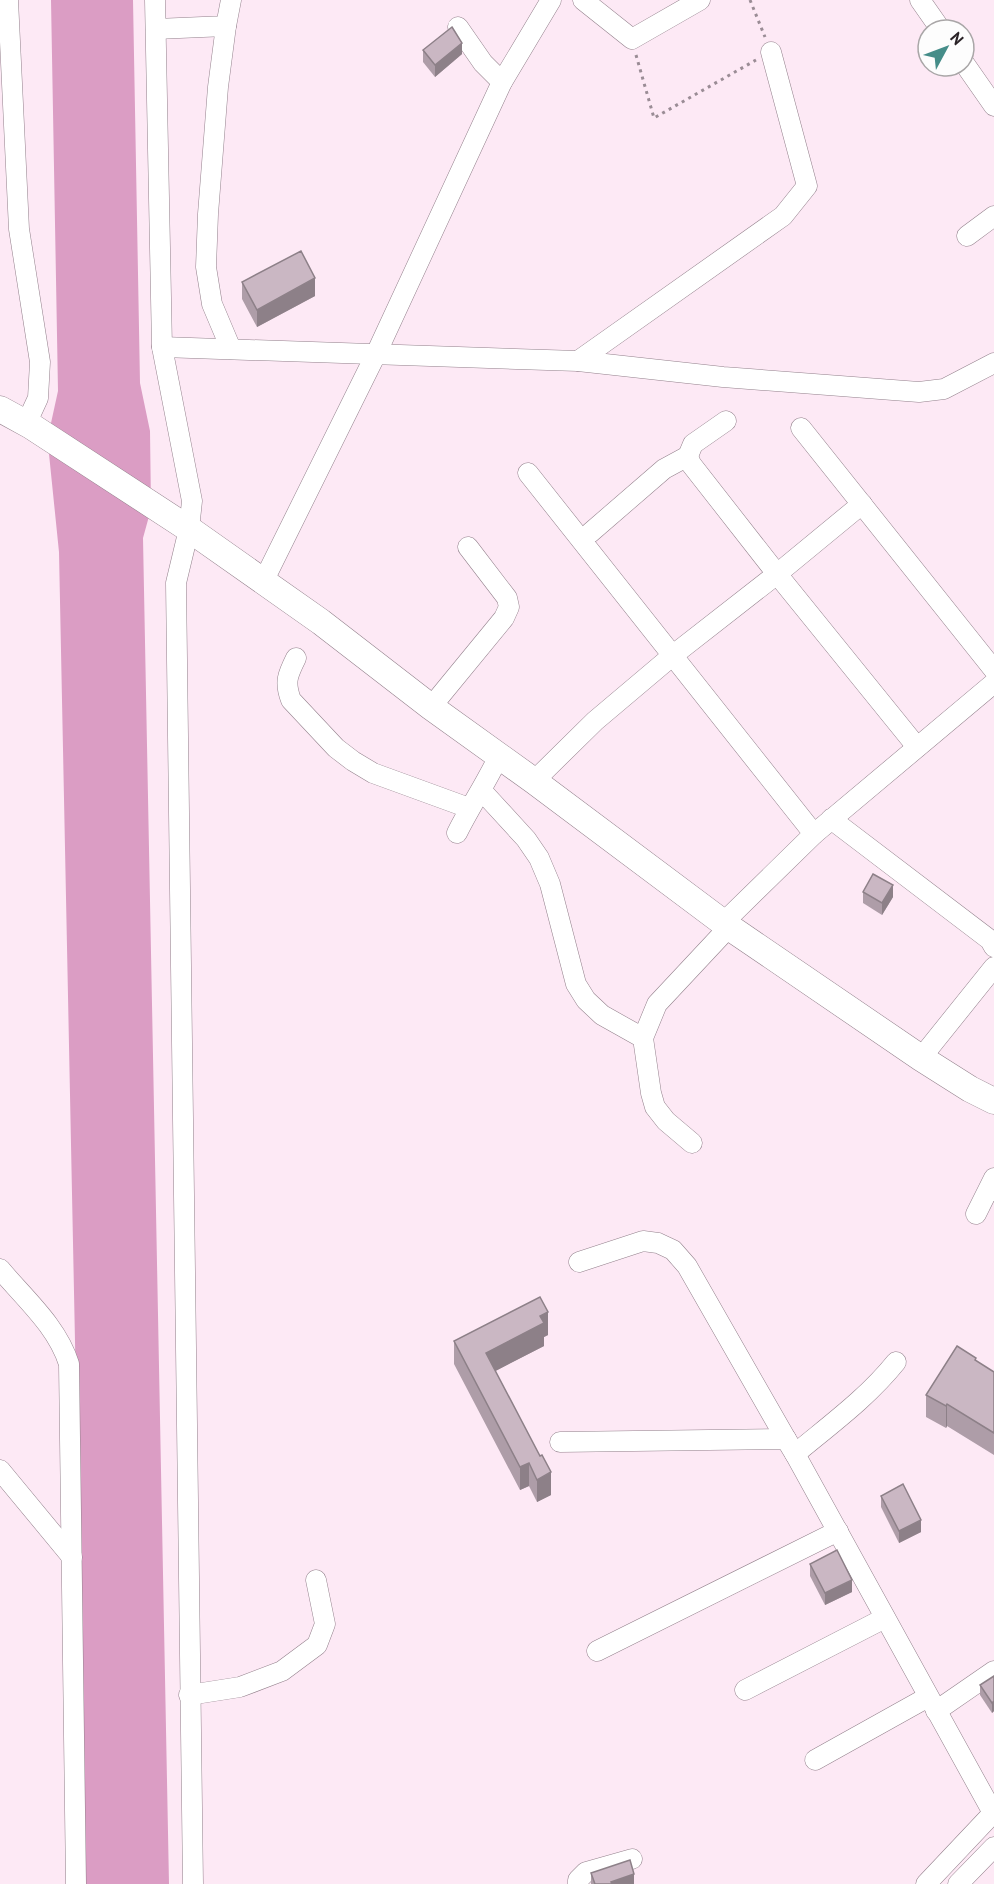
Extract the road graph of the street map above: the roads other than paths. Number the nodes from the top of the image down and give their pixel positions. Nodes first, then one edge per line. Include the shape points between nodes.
1 (8, 0) edge
2 (155, 0) edge
3 (231, 0) edge
4 (551, 0) edge
5 (583, 0) edge
6 (700, 0) edge
7 (920, 0) edge
8 (933, 18) edge
9 (226, 26) junction
10 (458, 27) dead end
11 (156, 29) junction
12 (771, 52) road end
13 (974, 78) edge
14 (502, 82) junction
15 (994, 106) edge
16 (994, 216) edge
17 (967, 236) dead end
18 (162, 347) junction
19 (231, 349) junction
20 (376, 354) junction
21 (578, 361) junction
22 (994, 363) edge
23 (0, 409) edge
24 (726, 421) dead end
25 (29, 425) junction
26 (801, 428) dead end
27 (688, 456) junction
28 (528, 473) dead end
29 (862, 504) junction
30 (189, 529) junction
31 (590, 532) dead end
32 (468, 547) dead end
33 (777, 574) junction
34 (263, 582) junction
35 (672, 656) junction
36 (296, 658) dead end
37 (994, 670) edge
38 (994, 683) edge
39 (431, 707) junction
40 (917, 747) junction
41 (499, 756) junction
42 (534, 782) junction
43 (482, 791) junction
44 (470, 808) junction
45 (831, 819) junction
46 (457, 833) dead end
47 (814, 834) junction
48 (726, 924) junction
49 (994, 947) edge
50 (994, 967) edge
51 (643, 1038) junction
52 (921, 1058) junction
53 (994, 1101) edge
54 (692, 1143) dead end
55 (994, 1178) edge
56 (976, 1214) dead end
57 (579, 1262) dead end
58 (0, 1269) edge
59 (896, 1362) dead end
60 (560, 1442) dead end
61 (791, 1446) junction
62 (0, 1470) edge
63 (838, 1531) junction
64 (72, 1557) junction
65 (316, 1580) dead end
66 (885, 1618) junction
67 (597, 1651) dead end
68 (994, 1671) edge
69 (745, 1690) dead end
70 (189, 1695) junction
71 (932, 1704) junction
72 (814, 1760) dead end
73 (994, 1812) edge
74 (994, 1847) edge
75 (632, 1859) edge
76 (76, 1884) edge
77 (193, 1884) edge
78 (578, 1884) edge
79 (926, 1884) edge
80 (958, 1884) edge

1 - 25 street via 19,229 40,362 38,398
2 - 11 street
3 - 9 street
4 - 14 street
5 - 6 street via 632,39
7 - 8 street
9 - 11 street
9 - 19 street via 206,267 212,304
10 - 14 street
11 - 18 street
12 - 21 street via 807,186 783,216
13 - 15 street
14 - 20 street
16 - 17 street
18 - 19 street
18 - 30 street via 192,501
19 - 20 street
20 - 21 street
20 - 34 street
21 - 22 street via 920,392 944,389
23 - 25 main road
24 - 27 street via 693,444
25 - 30 main road
26 - 29 street
27 - 31 street via 664,469
27 - 33 street
28 - 35 street
29 - 33 street
29 - 37 street
30 - 34 main road
30 - 70 street via 176,584
32 - 39 street via 507,598 508,608
33 - 35 street
33 - 40 street
34 - 39 main road
35 - 42 street via 595,721
35 - 47 street
36 - 44 street via 286,690 336,748 373,773
38 - 40 street
39 - 41 main road
40 - 45 street
41 - 42 main road
41 - 43 street
42 - 48 main road
43 - 44 street
43 - 51 street via 539,858 576,984 586,1000 602,1015
44 - 46 street
45 - 47 street
45 - 49 street via 990,940
47 - 48 street
48 - 51 street via 657,1004
48 - 52 main road
50 - 52 street
51 - 54 street via 655,1107
52 - 53 main road
55 - 56 street
57 - 61 street via 643,1241 673,1250 687,1266
58 - 64 street via 54,1331 69,1364
59 - 61 street via 862,1399
60 - 61 street
61 - 63 street
62 - 64 street
63 - 66 street
63 - 67 street
64 - 76 street
65 - 70 street via 326,1624 316,1645 282,1671 240,1687
66 - 69 street
66 - 71 street
68 - 71 street
70 - 77 street
71 - 72 street
71 - 73 street
73 - 79 street
74 - 80 street
75 - 78 street via 586,1872

